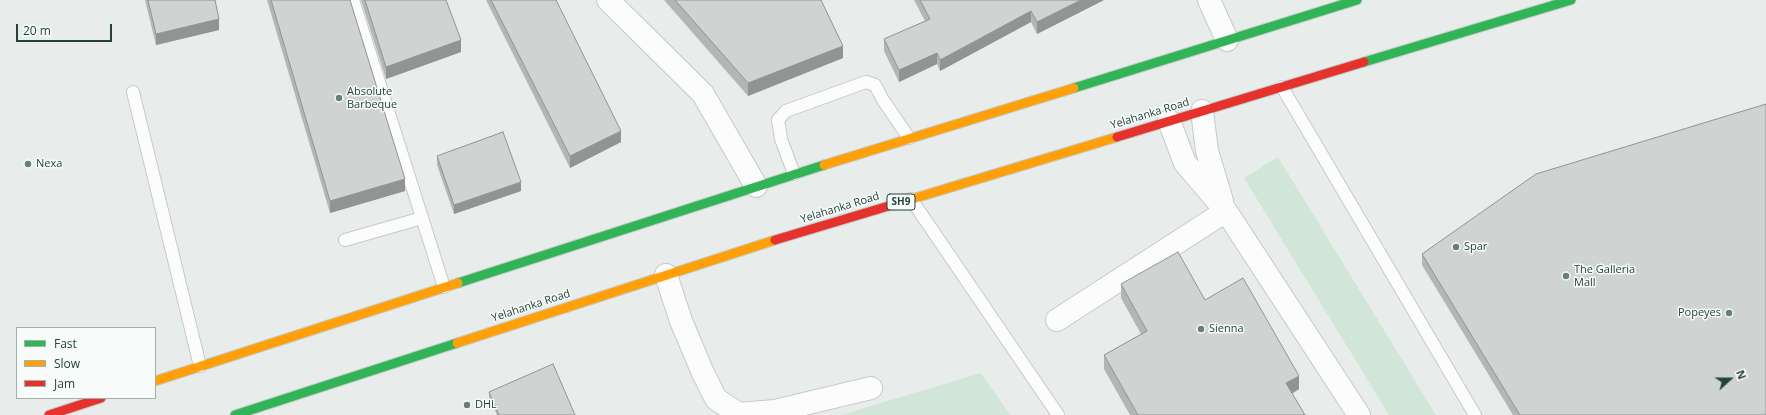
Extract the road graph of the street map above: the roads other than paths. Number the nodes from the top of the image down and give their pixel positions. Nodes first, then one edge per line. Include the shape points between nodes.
1 (353, 0) edge
2 (608, 0) edge
3 (1209, 0) edge
4 (1358, 0) edge
5 (1571, 0) edge
6 (1227, 40) junction
7 (1282, 87) junction
8 (133, 92) dead end
9 (1202, 112) junction
10 (1169, 121) junction
11 (909, 138) junction
12 (794, 174) junction
13 (756, 186) junction
14 (911, 199) junction
15 (1226, 211) junction
16 (422, 218) junction
17 (345, 240) dead end
18 (666, 275) junction
19 (444, 287) junction
20 (1056, 320) dead end
21 (200, 366) junction
22 (156, 380) edge
23 (871, 388) dead end
24 (98, 399) edge
25 (49, 415) edge
26 (235, 415) edge
27 (1058, 415) edge
28 (1359, 415) edge
29 (1475, 415) edge

1 - 16 lane
2 - 13 street via 703,94
3 - 6 street
4 - 6 main road
5 - 7 main road, Yelahanka Road / SH9
6 - 11 main road
7 - 9 main road, Yelahanka Road / SH9
7 - 29 lane
8 - 21 lane
9 - 10 main road, Yelahanka Road / SH9
9 - 15 street via 1207,151
10 - 14 main road, Yelahanka Road / SH9
10 - 15 street via 1185,163
11 - 12 main road
11 - 12 lane via 875,85 866,82 786,111 778,120 780,139
12 - 13 main road
13 - 19 main road
14 - 18 main road, Yelahanka Road / SH9
14 - 27 lane
15 - 20 street
15 - 28 street
16 - 17 lane
16 - 19 lane
18 - 23 street via 681,321 716,399 739,414 775,411
18 - 26 main road, Yelahanka Road / SH9
19 - 21 main road
21 - 22 main road
24 - 25 main road

